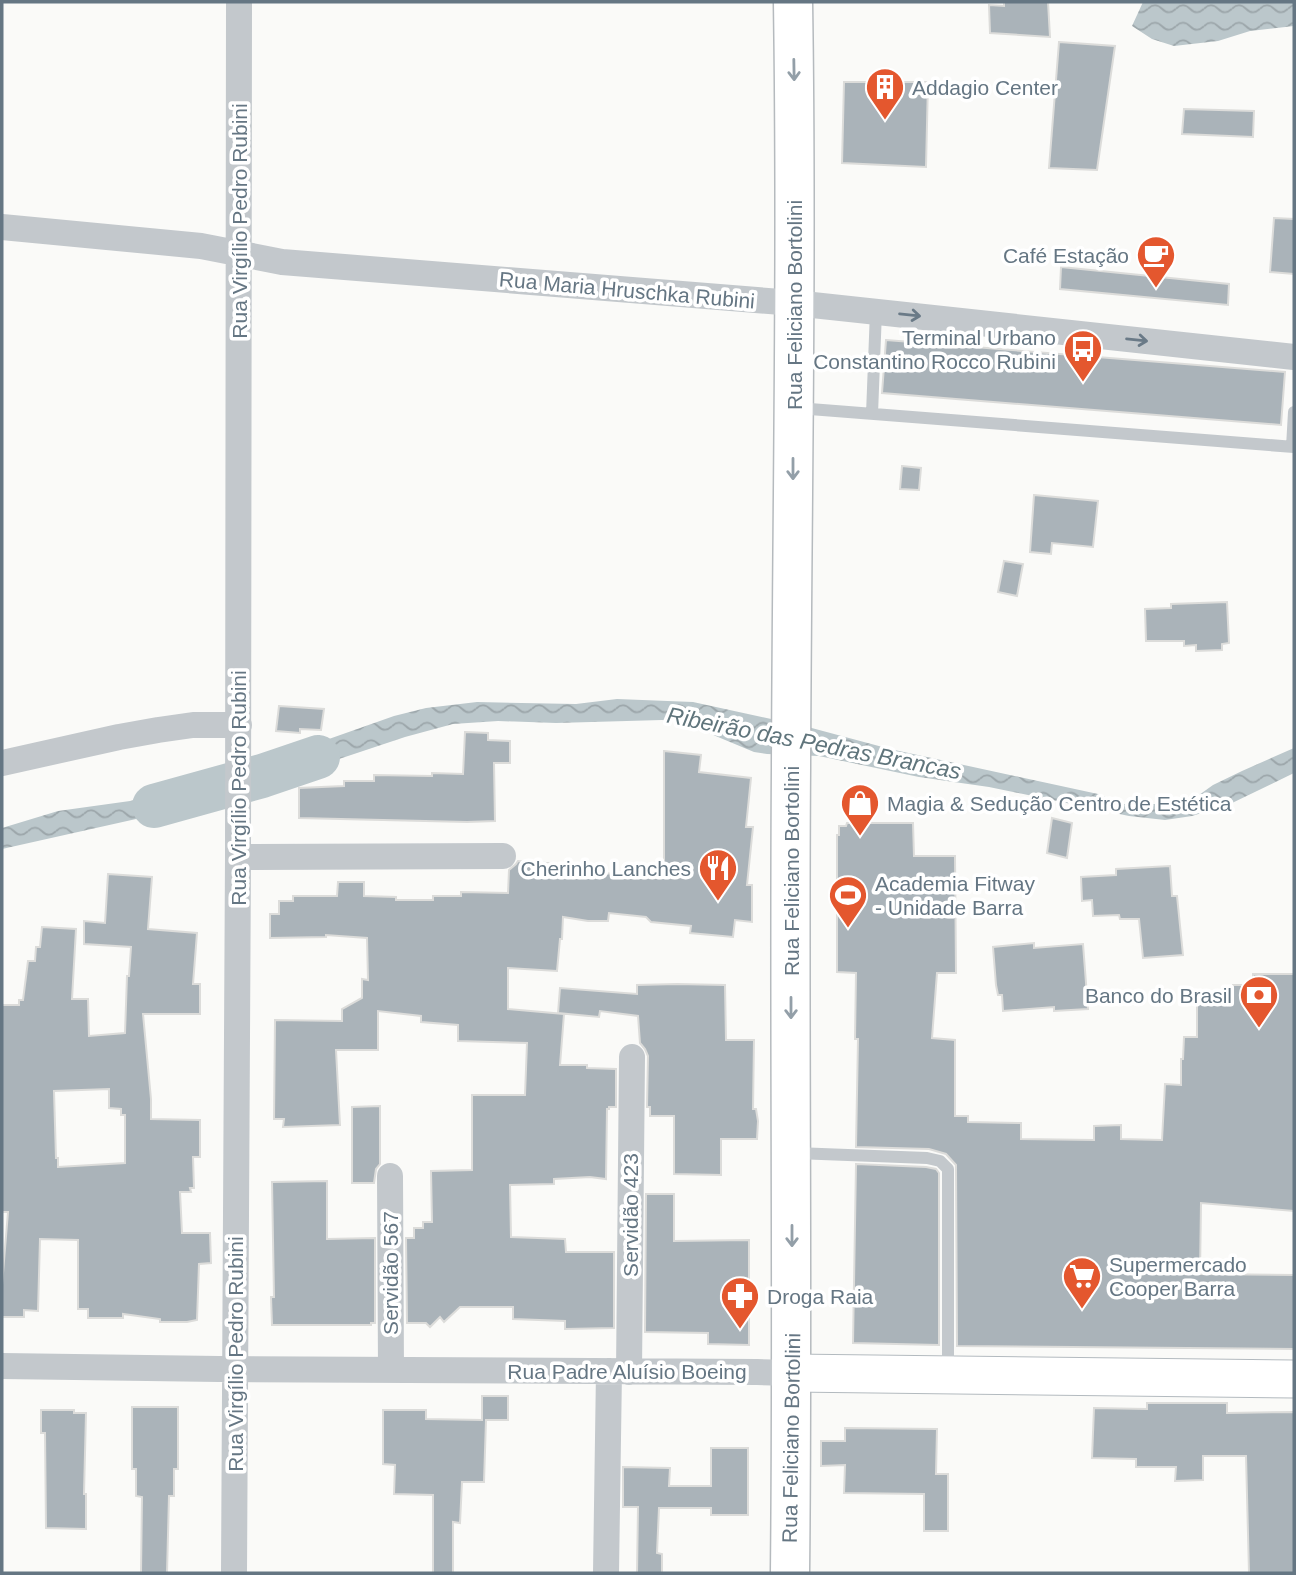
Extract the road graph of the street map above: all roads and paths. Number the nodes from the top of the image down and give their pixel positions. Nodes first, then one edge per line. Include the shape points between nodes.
1 (239, 2) edge
2 (793, 2) edge
3 (2, 227) edge
4 (238, 254) junction
5 (794, 303) junction
6 (876, 312) junction
7 (1294, 356) edge
8 (793, 408) junction
9 (1294, 412) edge
10 (872, 414) junction
11 (1293, 447) edge
12 (239, 725) junction
13 (2, 763) edge
14 (503, 856) dead end
15 (238, 857) junction
16 (632, 1057) dead end
17 (792, 1153) junction
18 (390, 1176) dead end
19 (2, 1366) edge
20 (235, 1369) junction
21 (391, 1370) junction
22 (619, 1371) junction
23 (792, 1373) junction
24 (948, 1375) junction
25 (1294, 1379) edge
26 (234, 1573) edge
27 (606, 1573) edge
28 (790, 1573) edge

1 - 4 street, Rua Virgílio Pedro Rubini
2 -> 5 main road, Rua Feliciano Bortolini
3 - 4 street, Rua Maria Hruschka Rubini via 201,246
4 - 5 street, Rua Maria Hruschka Rubini via 282,262
4 - 12 street, Rua Virgílio Pedro Rubini
5 - 6 street, Rua Maria Hruschka Rubini
5 - 8 main road, Rua Feliciano Bortolini
6 -> 7 street, Rua Maria Hruschka Rubini
6 - 10 lane
8 - 10 lane
8 -> 17 main road, Rua Feliciano Bortolini
9 - 11 lane
10 - 11 lane
12 - 13 street via 158,730
12 - 15 street, Rua Virgílio Pedro Rubini
14 - 15 street
15 - 20 street, Rua Virgílio Pedro Rubini
16 - 22 street, Servidão 423
17 -> 23 main road, Rua Feliciano Bortolini
17 - 24 lane via 927,1157 948,1169
18 - 21 street, Servidão 567
19 - 20 street, Rua Padre Aluísio Boeing
20 - 21 street, Rua Padre Aluísio Boeing
20 - 26 street, Rua Virgílio Pedro Rubini
21 - 22 street, Rua Padre Aluísio Boeing
22 - 23 street, Rua Padre Aluísio Boeing
22 - 27 street, Servidão 423
23 - 24 street, Rua Padre Aluísio Boeing
23 - 28 main road, Rua Feliciano Bortolini
24 - 25 street, Rua Padre Aluísio Boeing

